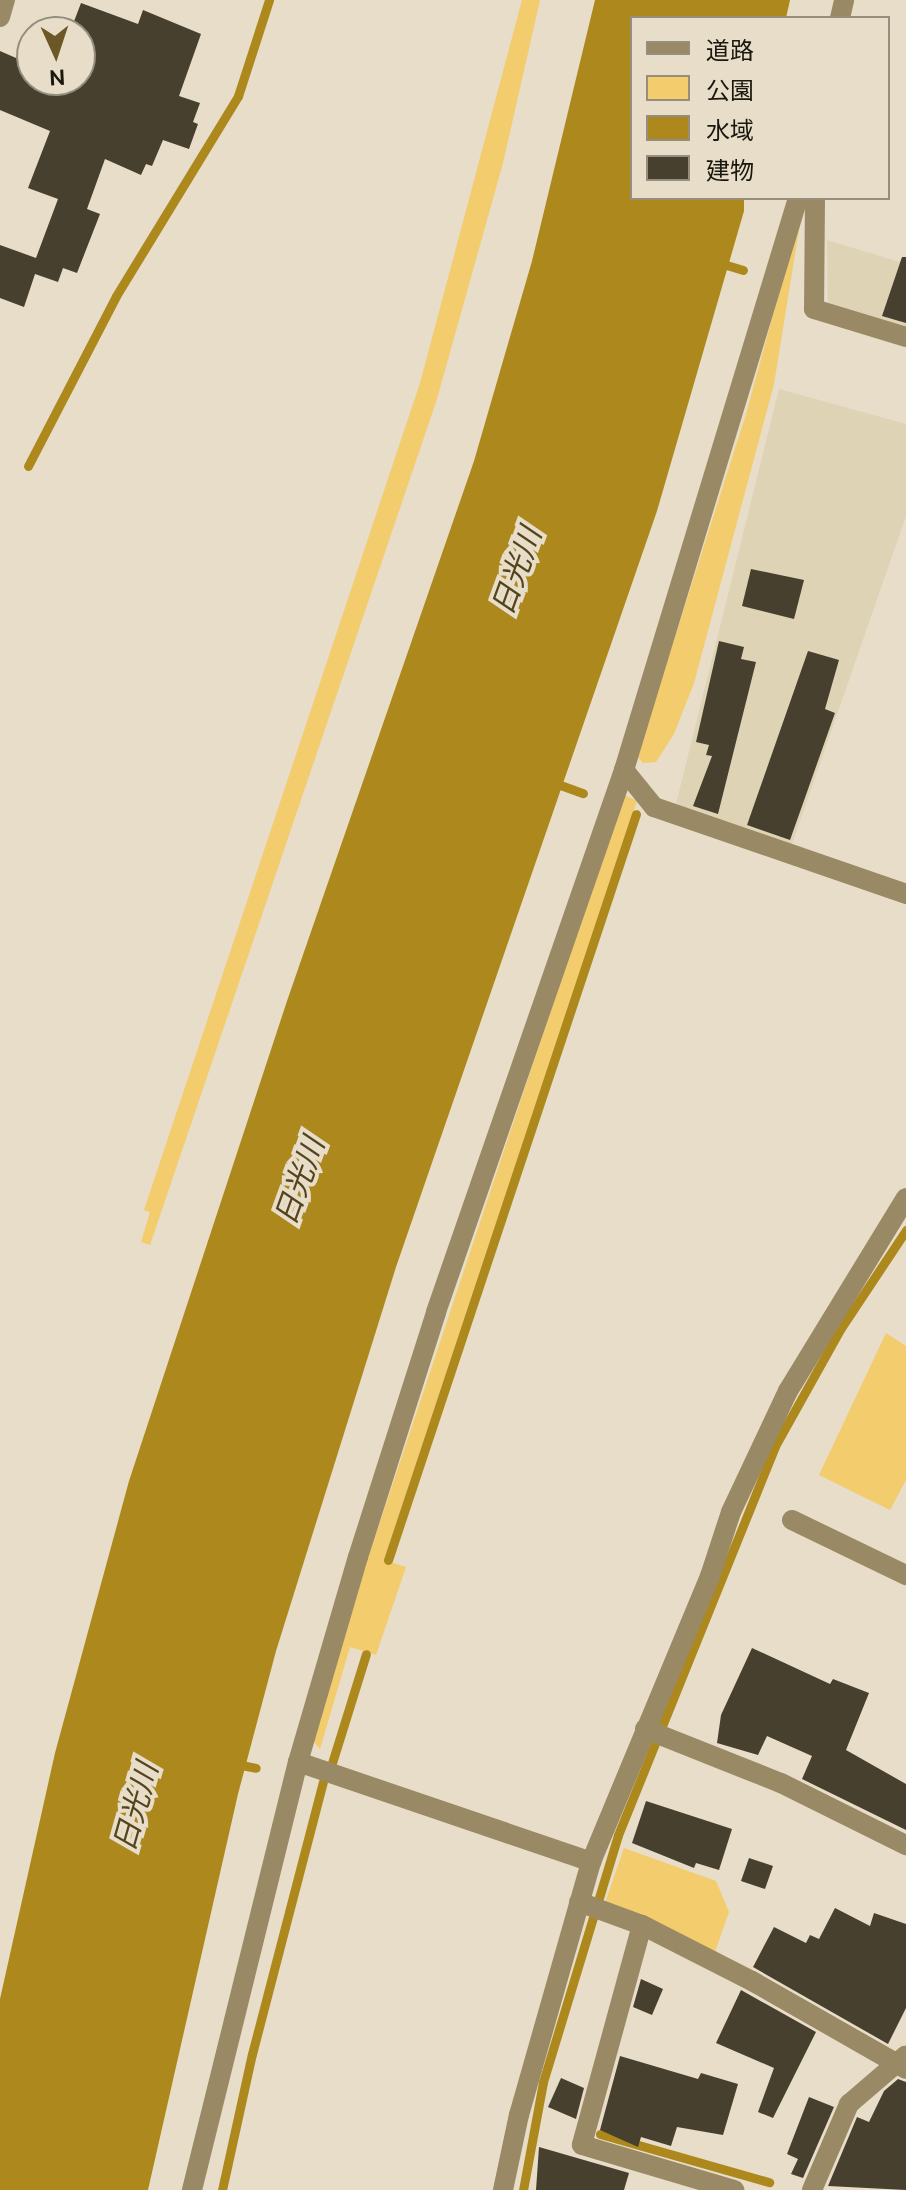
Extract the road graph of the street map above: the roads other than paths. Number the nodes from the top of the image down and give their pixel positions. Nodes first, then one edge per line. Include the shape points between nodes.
1 (5, 0) edge
2 (0, 17) edge
3 (797, 200) edge
4 (815, 200) edge
5 (906, 337) edge
6 (624, 770) junction
7 (906, 894) edge
8 (906, 1198) edge
9 (792, 1520) dead end
10 (906, 1575) edge
11 (656, 1733) junction
12 (298, 1762) junction
13 (906, 1845) edge
14 (591, 1862) junction
15 (590, 1906) junction
16 (642, 1925) junction
17 (904, 2063) edge
18 (192, 2190) edge
19 (503, 2190) edge
20 (734, 2190) edge
21 (812, 2190) edge

1 - 2 street
3 - 6 street
4 - 5 street via 814,309
6 - 7 street via 654,807
6 - 12 street via 436,1312
8 - 11 street via 822,1331 758,1449
9 - 10 street
11 - 13 street via 781,1783
11 - 14 street
12 - 14 street
12 - 18 street
14 - 15 street
15 - 16 street
15 - 19 street via 519,2115
16 - 17 street
16 - 20 street via 582,2145
17 - 21 street via 849,2104

